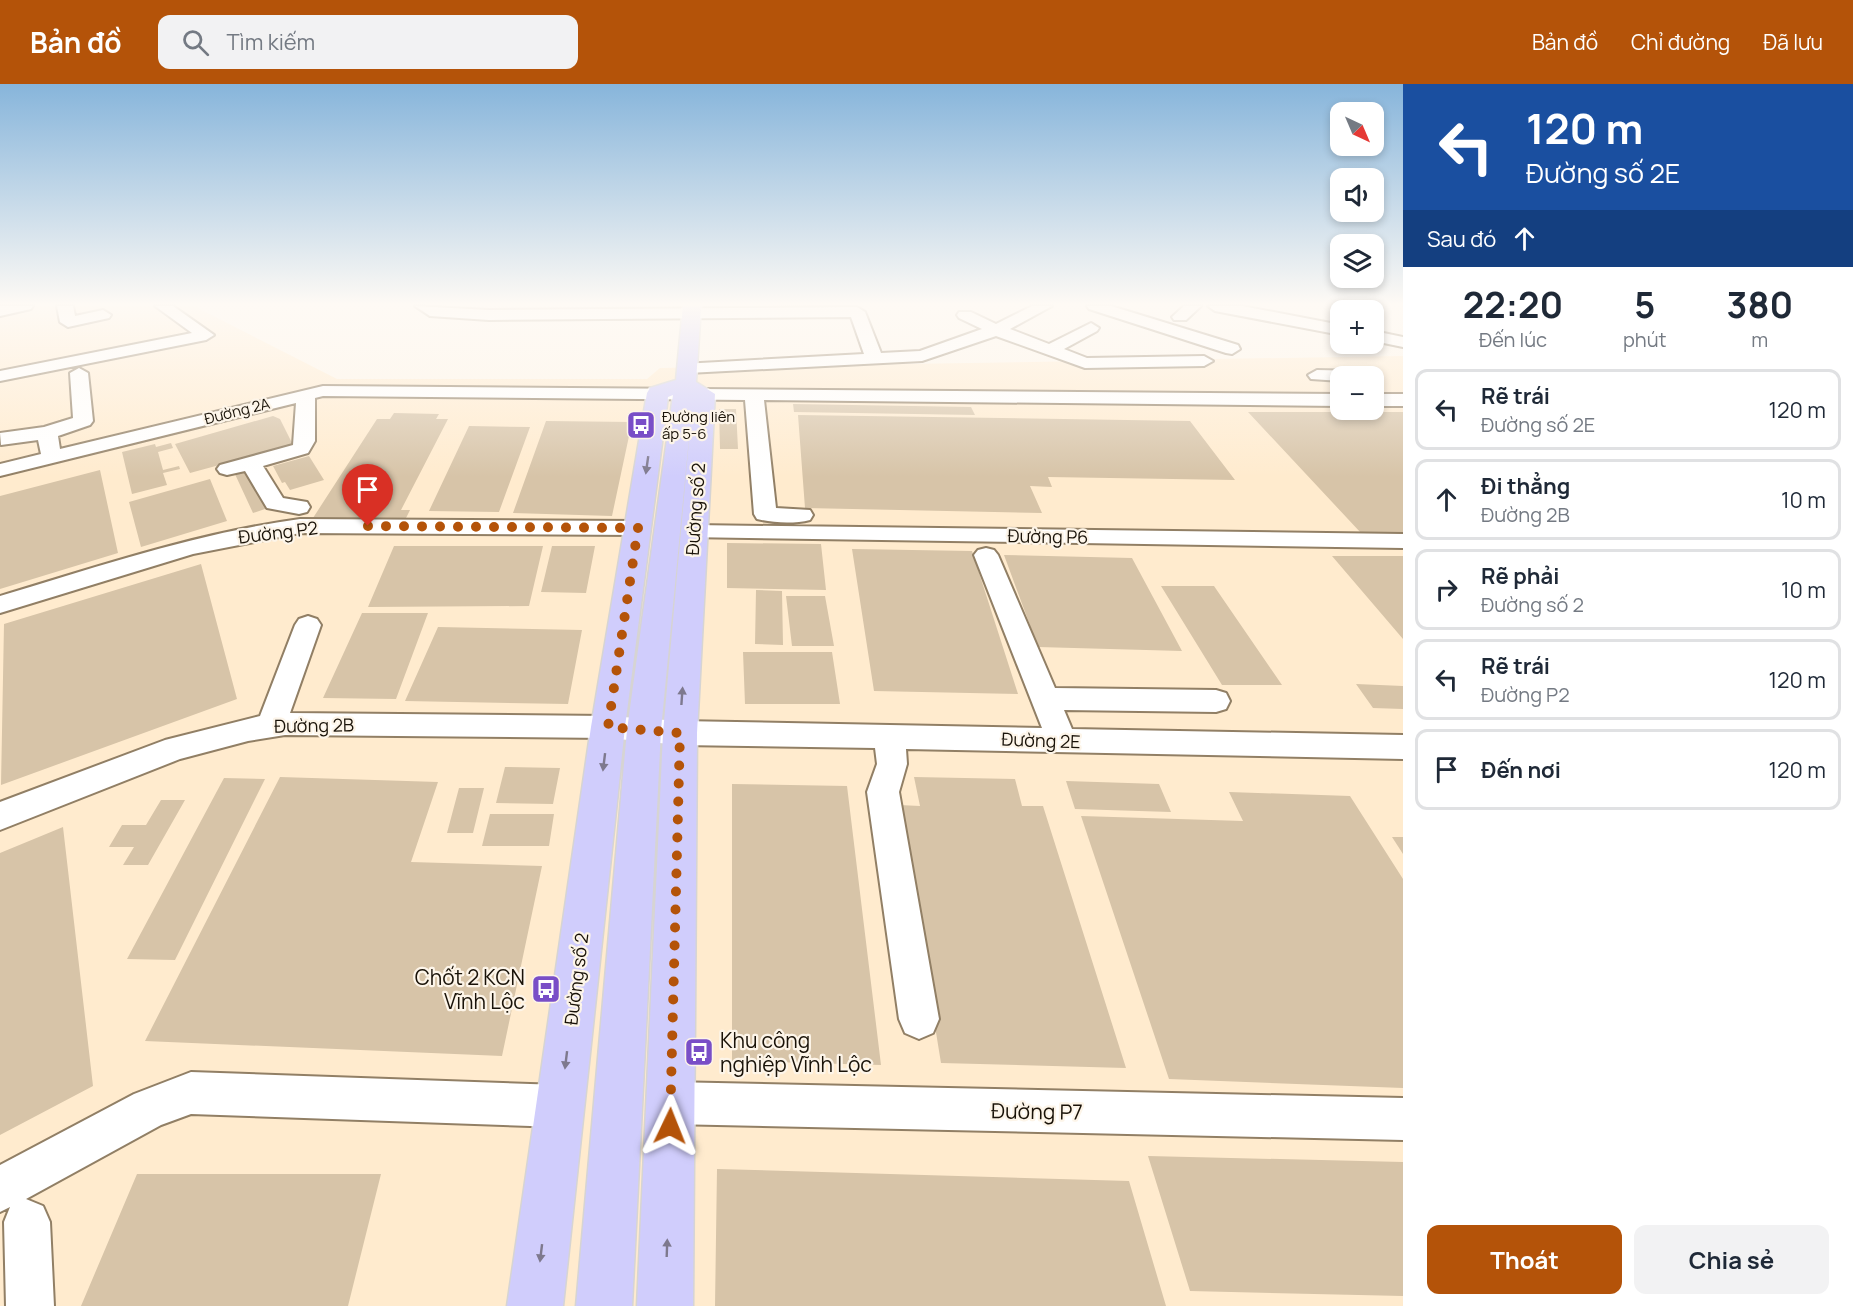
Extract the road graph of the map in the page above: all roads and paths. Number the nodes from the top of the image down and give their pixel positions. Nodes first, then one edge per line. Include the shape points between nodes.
1 (76, 363) edge
2 (93, 363) edge
3 (686, 363) edge
4 (854, 363) edge
5 (77, 367) junction
6 (1317, 375) dead end
7 (1330, 375) edge
8 (0, 376) edge
9 (684, 387) junction
10 (306, 394) junction
11 (754, 395) junction
12 (1330, 400) edge
13 (46, 433) junction
14 (1, 439) edge
15 (52, 457) junction
16 (251, 463) junction
17 (227, 469) dead end
18 (0, 470) edge
19 (21, 481) dead end
20 (0, 486) edge
21 (299, 507) dead end
22 (1284, 522) dead end
23 (638, 528) junction
24 (694, 532) junction
25 (1403, 541) edge
26 (986, 555) dead end
27 (0, 605) edge
28 (308, 625) dead end
29 (1045, 699) junction
30 (1216, 702) dead end
31 (271, 725) junction
32 (644, 730) junction
33 (889, 735) junction
34 (1062, 740) junction
35 (1403, 747) edge
36 (0, 816) edge
37 (919, 1018) dead end
38 (670, 1103) junction
39 (560, 1106) junction
40 (1403, 1119) edge
41 (14, 1205) edge
42 (30, 1306) edge
43 (535, 1306) edge
44 (604, 1306) edge
45 (665, 1306) edge

1 - 5 street
2 - 5 street
3 - 9 main road
4 - 9 street
5 - 8 street
5 - 13 street via 83,421
6 - 7 street
9 - 10 street, Đường 2A
9 - 11 street
9 -> 23 main road, Đường số 2
9 - 24 main road, Đường số 2
9 - 32 main road, Đường số 2
10 - 15 street, Đường 2A
10 - 16 street via 303,447
11 - 12 street
11 - 22 street via 765,514
13 - 14 street
13 - 15 street
15 - 18 street, Đường 2A
16 - 17 street
16 - 21 street via 274,503
19 - 20 street
23 - 27 street, Đường P2 via 276,528 212,541
23 - 32 main road, Đường số 2
24 - 25 street, Đường P6
32 -> 24 main road, Đường số 2
26 - 29 street
28 - 31 street
29 - 30 street
29 - 34 street
31 - 32 street, Đường 2B
31 - 36 street, Đường 2B via 172,749
32 - 33 street, Đường 2E
32 - 38 main road, Đường số 2
32 -> 39 main road, Đường số 2
32 - 44 main road, Đường số 2
33 - 34 street, Đường 2E
33 - 37 street via 892,764 883,792
34 - 35 street, Đường 2E
38 - 40 street, Đường P7
45 -> 38 main road, Đường số 2
39 - 41 street via 191,1093 149,1109
39 -> 43 main road, Đường số 2
41 - 42 street

